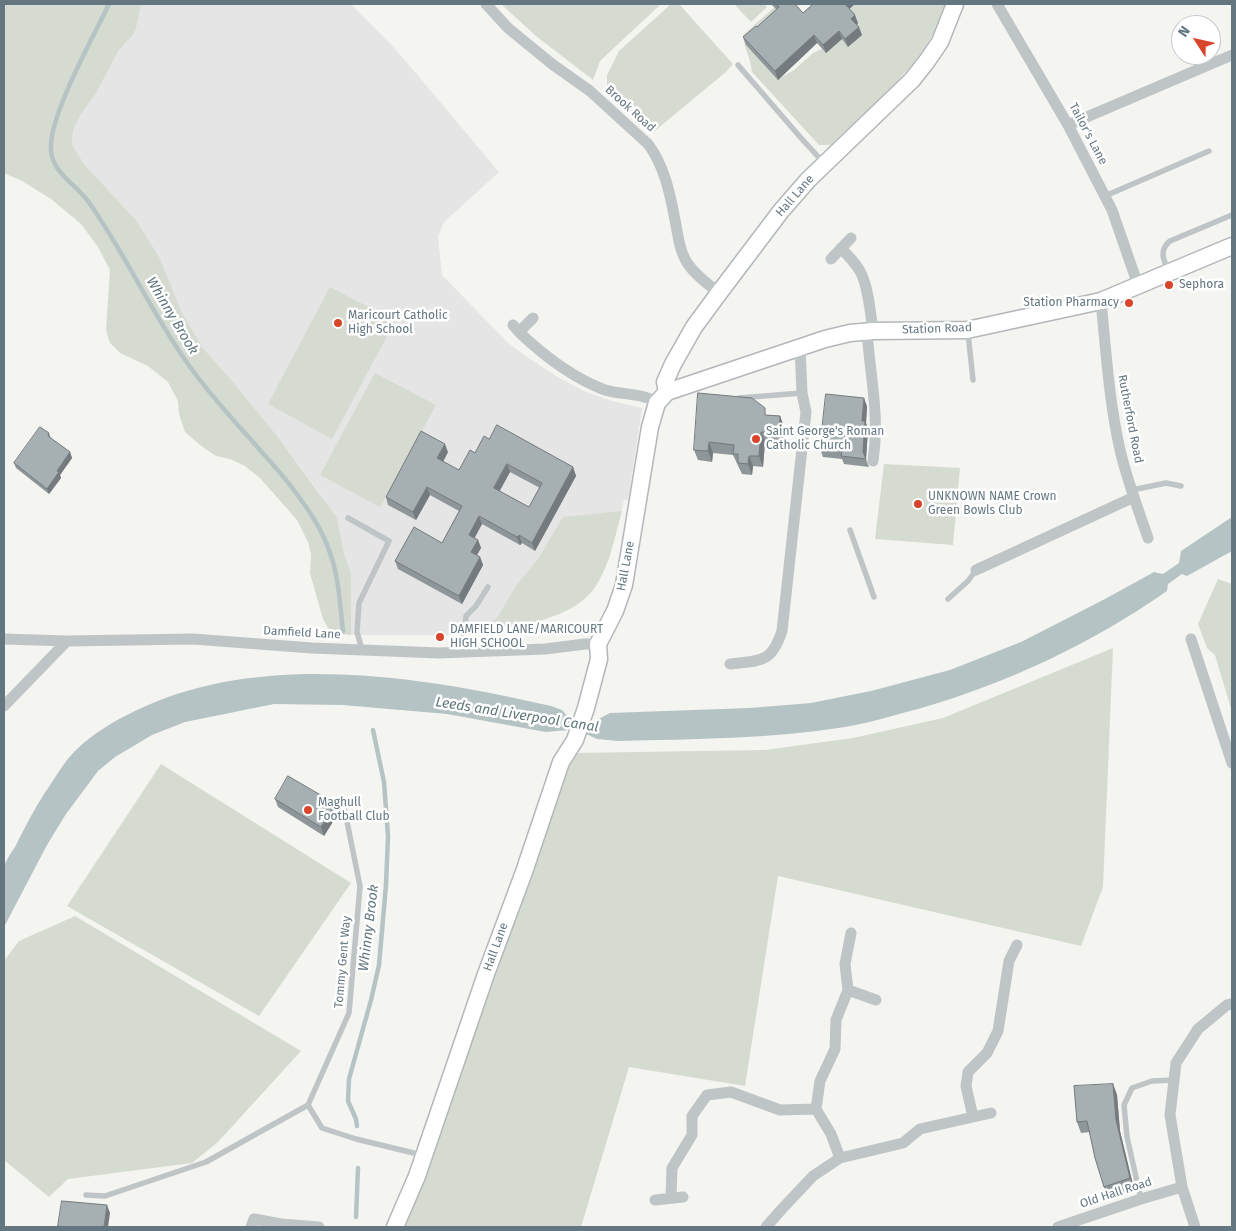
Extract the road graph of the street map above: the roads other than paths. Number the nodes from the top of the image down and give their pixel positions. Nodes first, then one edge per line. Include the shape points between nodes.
1 (486, 4) edge
2 (955, 4) edge
3 (997, 4) edge
4 (1232, 55) edge
5 (738, 64) dead end
6 (1068, 125) junction
7 (1209, 151) dead end
8 (825, 163) junction
9 (1105, 196) junction
10 (1232, 215) edge
11 (851, 238) dead end
12 (1232, 246) edge
13 (841, 248) junction
14 (831, 259) dead end
15 (1169, 272) junction
16 (1138, 285) junction
17 (719, 293) junction
18 (1101, 301) junction
19 (533, 318) dead end
20 (967, 330) junction
21 (870, 331) junction
22 (800, 347) junction
23 (972, 380) dead end
24 (802, 393) junction
25 (662, 398) junction
26 (738, 398) edge
27 (873, 461) dead end
28 (1181, 486) dead end
29 (1133, 494) junction
30 (348, 518) dead end
31 (850, 530) dead end
32 (1148, 538) dead end
33 (976, 570) joint
34 (488, 587) dead end
35 (874, 597) dead end
36 (948, 599) dead end
37 (4, 638) edge
38 (1191, 639) dead end
39 (67, 641) junction
40 (598, 644) junction
41 (362, 650) junction
42 (462, 652) junction
43 (730, 664) dead end
44 (4, 706) edge
45 (1232, 762) edge
46 (343, 802) dead end
47 (851, 933) dead end
48 (1016, 945) dead end
49 (848, 990) junction
50 (876, 1000) dead end
51 (1232, 1004) edge
52 (1174, 1080) junction
53 (308, 1105) junction
54 (816, 1109) junction
55 (991, 1113) dead end
56 (973, 1117) junction
57 (424, 1156) junction
58 (840, 1158) junction
59 (1182, 1187) junction
60 (86, 1195) dead end
61 (683, 1197) dead end
62 (671, 1198) junction
63 (1141, 1199) junction
64 (655, 1200) dead end
65 (251, 1227) edge
66 (319, 1227) edge
67 (395, 1227) edge
68 (766, 1227) edge
69 (1058, 1227) edge
70 (1195, 1227) edge

1 - 17 street, Brook Road via 508,28 590,91 648,144 656,154 664,175 687,262
2 - 8 street, Hall Lane via 940,42 912,80
3 - 6 street, Tailor's Lane
4 - 6 street
5 - 8 lane
6 - 9 street, Tailor's Lane
7 - 9 lane
8 - 17 street, Hall Lane via 781,211
9 - 16 street, Tailor's Lane
10 - 15 lane via 1170,241 1162,255
11 - 13 street
12 - 15 street, Station Road
13 - 14 street
13 - 21 street via 856,264 866,286
15 - 16 street, Station Road
16 - 18 street, Station Road
17 - 25 street, Hall Lane via 677,357 665,382
18 - 20 street, Station Road
18 - 29 street, Rutherford Road via 1110,393
19 - 25 street via 516,328 547,357 583,380 606,390
20 - 21 street, Station Road
20 - 23 lane
21 - 22 street, Station Road
21 - 27 street via 869,359 877,416
22 - 24 street
22 - 25 street, Station Road
24 - 26 lane
24 - 43 street via 806,412 782,631 776,647 764,660
25 - 40 street, Hall Lane via 650,427 624,585
28 - 29 lane via 1166,483
29 - 32 street, Rutherford Road
29 - 33 street
30 - 41 lane via 389,540 359,603 357,632
31 - 35 lane
33 - 36 lane
34 - 42 lane via 466,616
37 - 39 street, Damfield Lane
38 - 45 street
39 - 41 street, Damfield Lane via 193,639
39 - 44 street
40 - 42 street, Damfield Lane via 545,650
40 - 57 street, Hall Lane via 599,659 586,708 561,762
41 - 42 street, Damfield Lane
46 - 53 lane, Tommy Gent Way via 360,886 349,1013
47 - 49 street via 845,964
48 - 56 street via 1009,961 998,1031 986,1053 968,1072 966,1086
49 - 50 street
49 - 54 street via 836,1020 836,1049 820,1081
51 - 52 street via 1198,1029 1176,1063
52 - 59 street via 1170,1115
52 - 63 lane via 1152,1081 1132,1088 1124,1105 1127,1137
53 - 57 lane via 322,1128
53 - 60 lane via 206,1162 105,1196
54 - 58 street
54 - 62 street via 780,1110 731,1092 707,1095 692,1116 692,1135 672,1168
55 - 56 street
56 - 58 street via 920,1130 903,1143
57 - 67 street, Hall Lane
58 - 68 street via 813,1176
59 - 63 street, Old Hall Road
59 - 70 street
61 - 62 street
62 - 64 street
63 - 69 street, Old Hall Road
65 - 66 street via 254,1219

